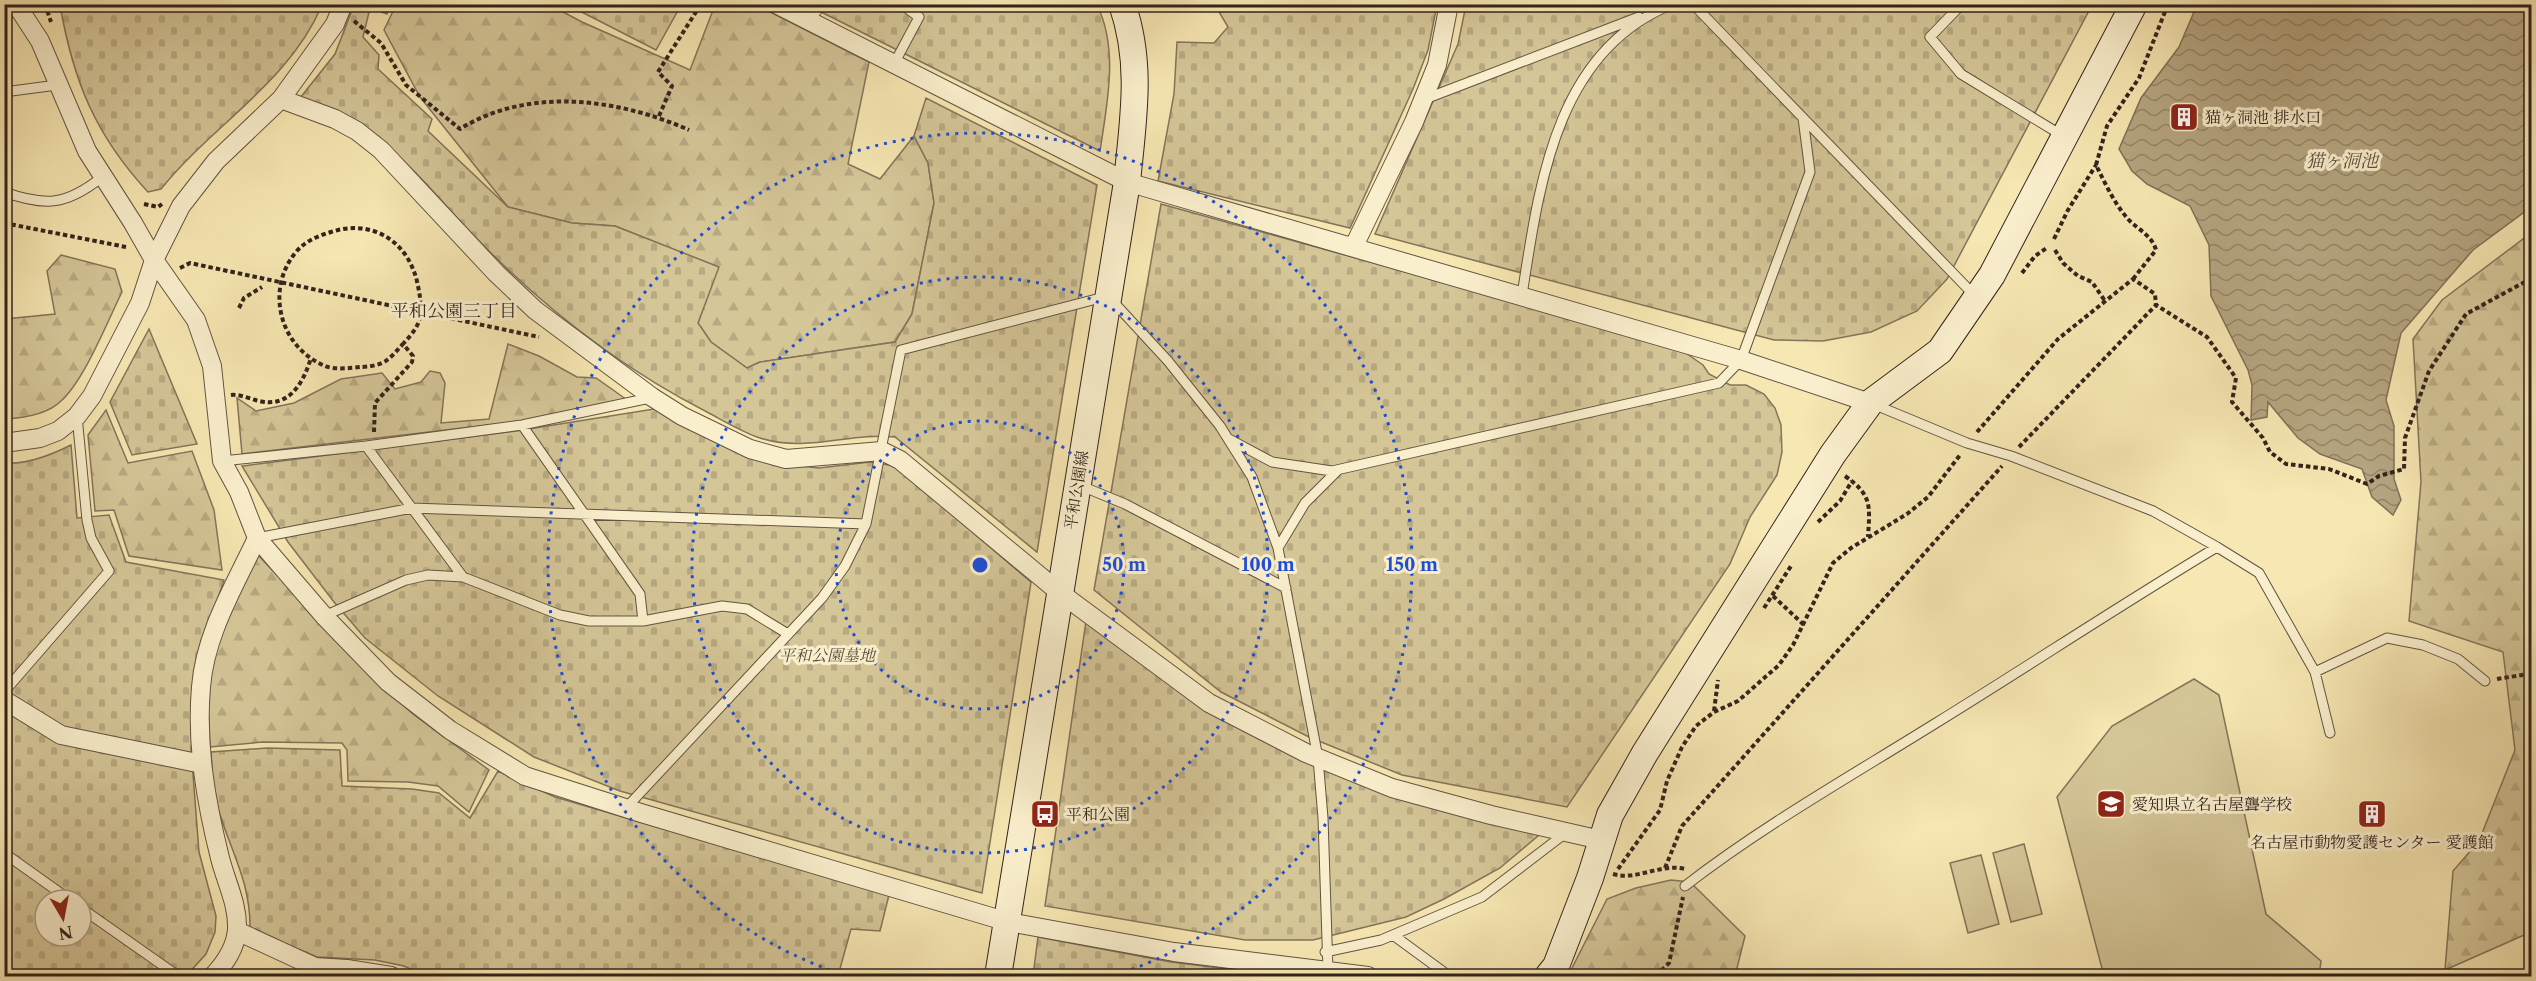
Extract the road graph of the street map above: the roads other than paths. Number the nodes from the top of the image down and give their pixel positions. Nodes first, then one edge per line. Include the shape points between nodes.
1 (16, 4) edge
2 (776, 4) edge
3 (822, 4) edge
4 (901, 4) edge
5 (1122, 4) edge
6 (1449, 4) edge
7 (1672, 4) edge
8 (1693, 4) edge
9 (1962, 4) edge
10 (2134, 4) edge
11 (342, 7) edge
12 (1644, 15) junction
13 (809, 21) junction
14 (894, 64) junction
15 (57, 85) junction
16 (4, 92) edge
17 (281, 99) junction
18 (1423, 100) junction
19 (1803, 118) junction
20 (2063, 136) junction
21 (102, 177) junction
22 (1127, 182) junction
23 (4, 192) edge
24 (1354, 246) junction
25 (154, 260) junction
26 (1522, 295) junction
27 (1108, 296) junction
28 (1977, 298) junction
29 (1741, 360) junction
30 (652, 397) junction
31 (1870, 403) junction
32 (77, 416) junction
33 (522, 425) junction
34 (1228, 439) junction
35 (4, 442) edge
36 (371, 445) junction
37 (882, 451) junction
38 (222, 462) junction
39 (1338, 470) junction
40 (1077, 485) junction
41 (412, 507) junction
42 (584, 514) junction
43 (866, 524) junction
44 (257, 538) junction
45 (2217, 547) junction
46 (1278, 548) junction
47 (464, 577) junction
48 (1286, 588) junction
49 (1059, 592) junction
50 (324, 616) junction
51 (643, 621) junction
52 (788, 634) junction
53 (2315, 672) junction
54 (2485, 681) road end
55 (4, 692) edge
56 (4, 700) edge
57 (2330, 733) dead end
58 (1318, 758) junction
59 (202, 764) junction
60 (626, 808) junction
61 (1568, 831) junction
62 (1601, 840) junction
63 (4, 853) edge
64 (1685, 886) road end
65 (53, 888) edge
66 (93, 916) edge
67 (1008, 922) junction
68 (237, 932) junction
69 (1393, 935) junction
70 (1325, 952) junction
71 (1328, 971) junction
72 (1288, 973) edge
73 (178, 976) edge
74 (213, 976) edge
75 (391, 976) edge
76 (998, 976) edge
77 (1368, 976) edge
78 (1449, 976) edge
79 (1548, 976) edge

1 - 15 street via 40,41
2 - 13 street
3 - 13 lane
4 - 14 lane via 919,17
5 - 22 street, 平和公園線 via 1137,76
6 - 18 street via 1437,65
7 - 12 lane
8 - 19 lane
9 - 20 lane via 1930,37 1961,74
10 - 20 street
11 - 17 street via 335,24
12 - 18 lane
12 - 26 lane via 1611,45 1580,84 1554,135 1540,183
13 - 14 street
14 - 22 street
15 - 16 lane
15 - 21 street
17 - 25 street via 198,182 166,232
17 - 30 street via 334,119 381,150 536,310
18 - 24 street
19 - 28 lane
19 - 29 lane via 1810,172
20 - 28 street
21 - 23 lane via 83,192 58,200 32,202
21 - 25 street
22 - 24 street
22 - 27 street, 平和公園線
24 - 26 street
25 - 32 street via 140,303 92,396
25 - 38 street via 196,320 207,348 216,388
26 - 29 street
27 - 34 lane via 1168,361
27 - 37 lane via 901,350
27 - 40 street, 平和公園線
28 - 31 street via 1940,351
29 - 31 street
29 - 39 lane via 1719,382
30 - 33 lane
30 - 37 street via 750,449 786,459
31 - 45 lane via 2153,511
31 - 62 street via 1645,753 1610,815
32 - 35 street via 58,431 40,438
32 - 55 lane via 87,520 91,538 109,571
33 - 36 lane
33 - 42 lane
34 - 39 lane via 1272,462
34 - 46 lane via 1252,477
36 - 38 lane
36 - 41 lane
37 - 43 lane
37 - 49 street via 900,460
38 - 44 street
39 - 46 lane via 1305,503
40 - 48 lane via 1125,504
40 - 49 street, 平和公園線
41 - 42 lane
41 - 44 lane
41 - 47 lane
42 - 43 lane
42 - 51 lane via 640,594
43 - 52 lane via 845,566
44 - 50 street
44 - 59 street via 213,633 201,685
45 - 53 lane via 2259,573
45 - 64 lane via 1796,807
46 - 48 lane
47 - 50 lane via 418,577
47 - 51 lane via 576,619
48 - 58 lane
49 - 58 street via 1209,703
49 - 67 street, 平和公園線
50 - 60 street via 388,682 450,730 525,776
51 - 52 lane via 722,606 747,609
52 - 60 lane
53 - 54 lane via 2387,638 2423,645 2458,660
53 - 57 lane
56 - 59 street via 61,735
58 - 61 street via 1392,788
58 - 70 lane
59 - 68 street via 221,862 237,909
60 - 67 street
61 - 62 street
61 - 69 lane via 1482,897
62 - 79 street via 1556,966
63 - 65 lane
66 - 73 lane
67 - 72 street
67 - 76 street, 平和公園線
68 - 74 street via 229,958
68 - 75 street via 315,967
69 - 70 lane
69 - 78 lane
70 - 71 lane
71 - 72 street
71 - 77 street

